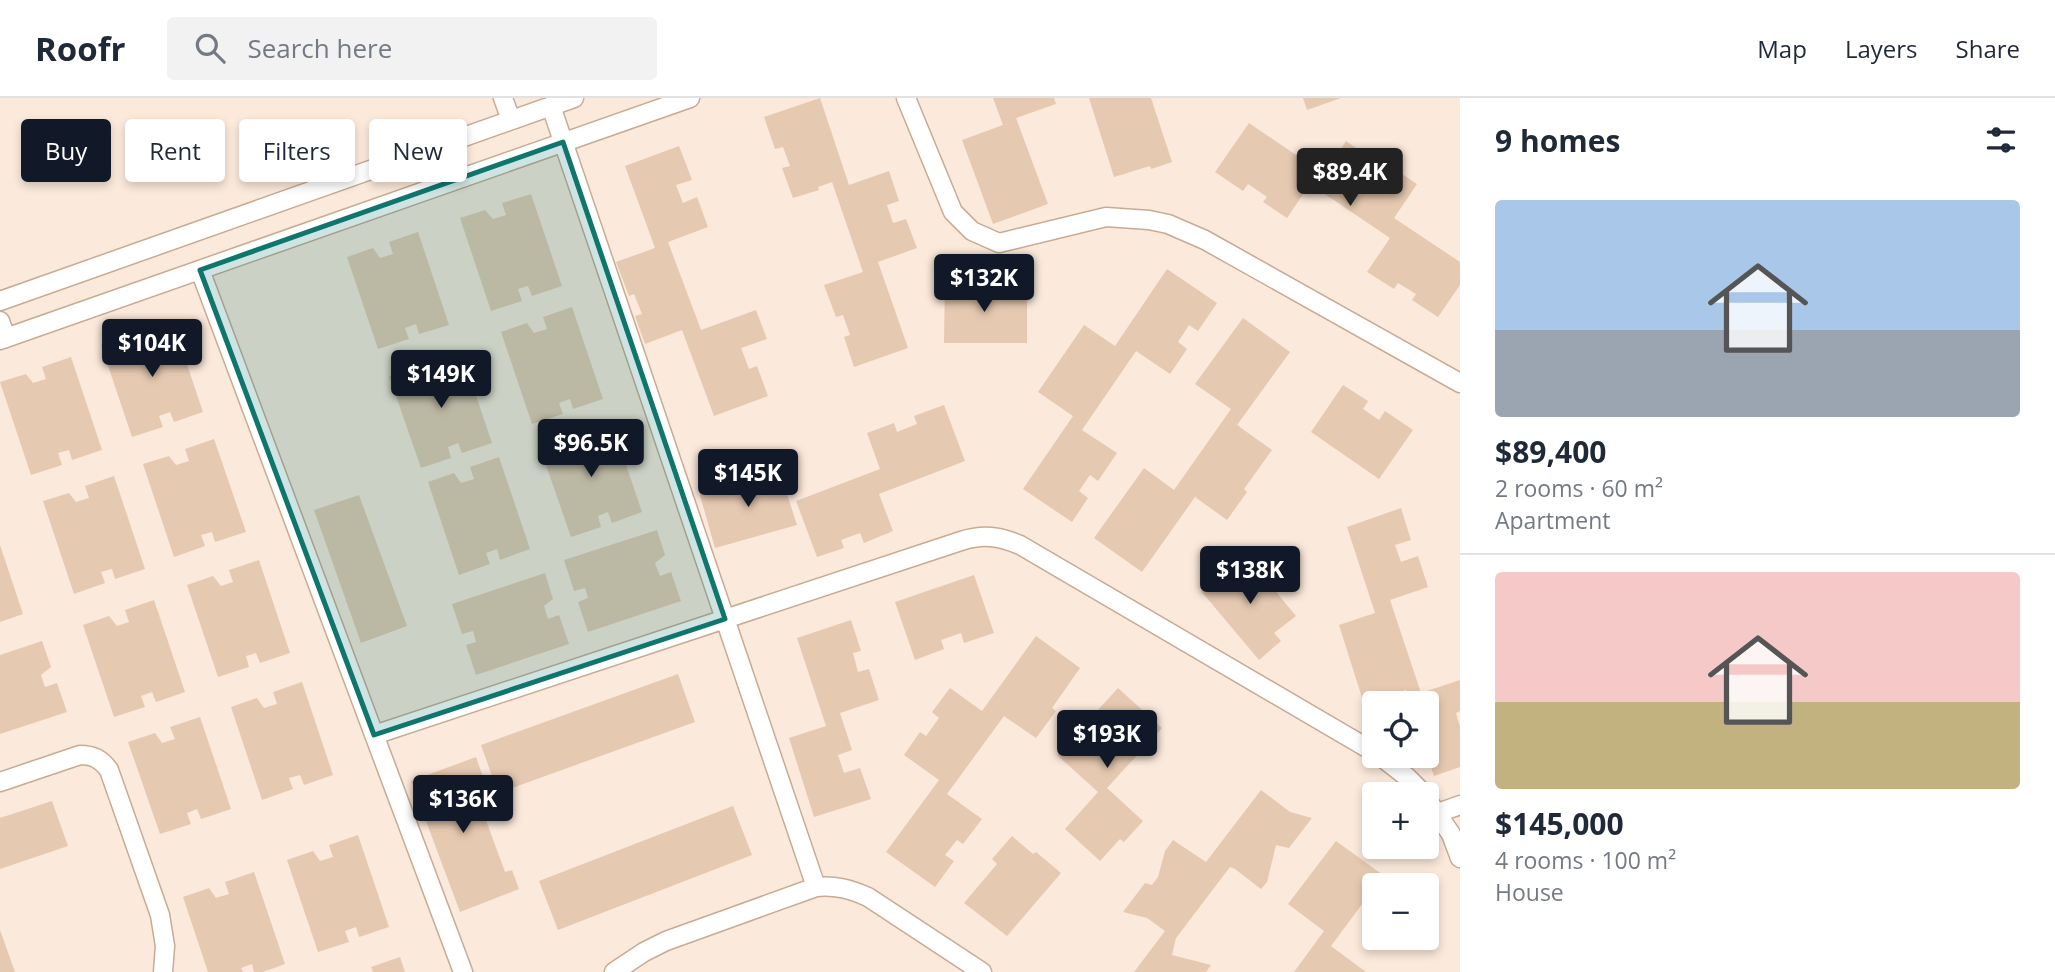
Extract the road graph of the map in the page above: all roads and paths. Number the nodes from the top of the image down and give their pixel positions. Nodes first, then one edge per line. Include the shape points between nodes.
1 (503, 98) edge
2 (574, 98) edge
3 (690, 98) edge
4 (906, 98) edge
5 (551, 106) junction
6 (511, 120) junction
7 (563, 142) junction
8 (200, 270) junction
9 (0, 301) edge
10 (0, 321) edge
11 (3, 339) edge
12 (1460, 383) edge
13 (725, 619) junction
14 (374, 735) junction
15 (1362, 745) edge
16 (1395, 768) edge
17 (0, 782) edge
18 (1412, 782) edge
19 (1460, 805) edge
20 (1439, 813) edge
21 (1439, 815) edge
22 (1460, 858) edge
23 (816, 887) junction
24 (163, 972) edge
25 (463, 972) edge
26 (614, 972) edge
27 (982, 972) edge

1 - 6 street
2 - 5 street
3 - 7 street
4 - 12 street via 953,212 985,239 999,243 1106,217 1168,224 1205,240
5 - 6 street
5 - 7 street
6 - 9 street
7 - 8 street
7 - 13 street
8 - 11 street
8 - 14 street
10 - 11 street
13 - 14 street
13 - 15 street via 961,541 993,536 1020,545
13 - 23 street
14 - 25 street
16 - 18 street
17 - 24 street via 80,755 93,756 104,764 160,915
19 - 20 street
21 - 22 street
23 - 26 street via 666,941
23 - 27 street via 840,887 868,897

